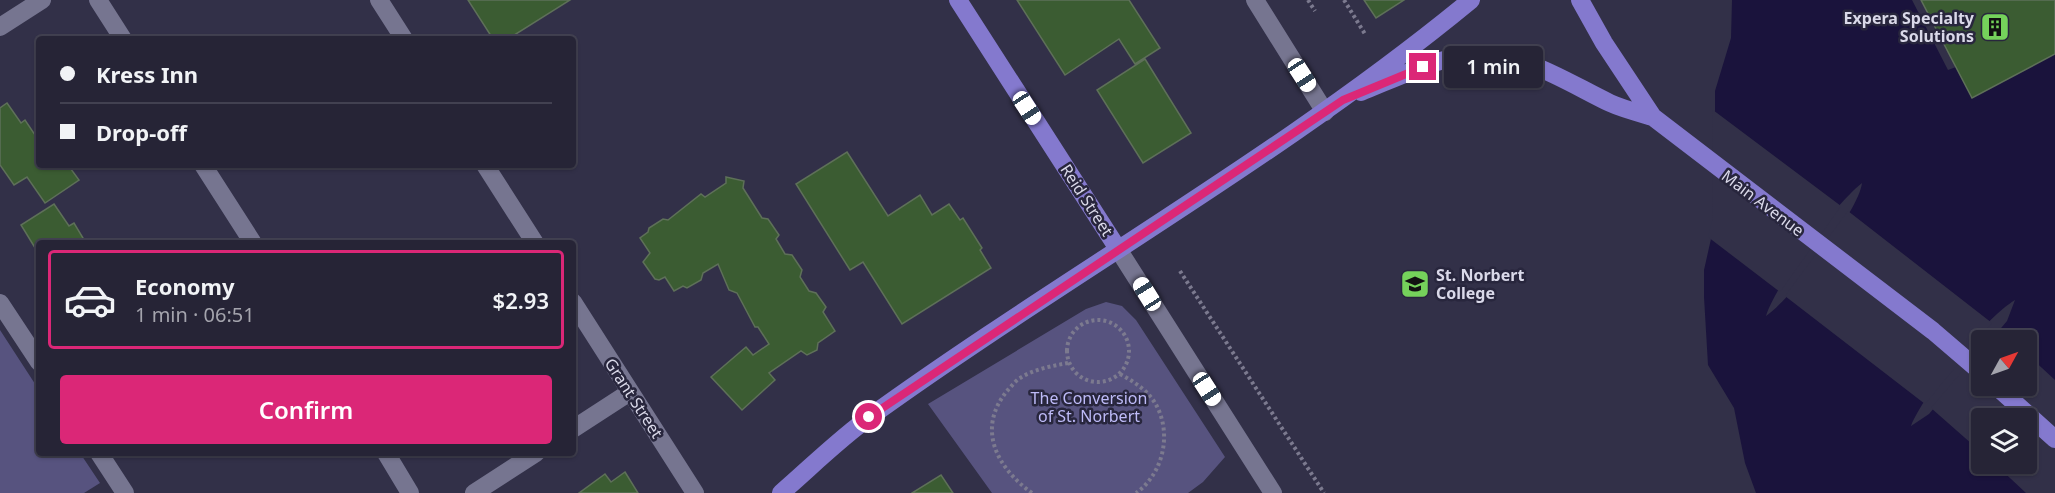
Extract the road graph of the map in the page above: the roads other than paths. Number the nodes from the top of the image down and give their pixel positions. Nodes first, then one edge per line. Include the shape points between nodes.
1 (42, 0) edge
2 (98, 0) edge
3 (379, 0) edge
4 (958, 0) edge
5 (1255, 0) edge
6 (1471, 0) edge
7 (1580, 0) edge
8 (0, 27) edge
9 (121, 36) edge
10 (402, 36) edge
11 (1343, 100) junction
12 (1325, 112) junction
13 (1653, 117) junction
14 (205, 168) edge
15 (487, 168) edge
16 (252, 240) edge
17 (533, 240) edge
18 (1118, 249) junction
19 (0, 303) edge
20 (576, 307) edge
21 (36, 357) edge
22 (1971, 364) edge
23 (630, 392) junction
24 (2007, 396) edge
25 (576, 427) edge
26 (2055, 439) edge
27 (101, 456) edge
28 (388, 456) edge
29 (531, 456) edge
30 (125, 493) edge
31 (410, 493) edge
32 (474, 493) edge
33 (695, 493) edge
34 (781, 493) edge
35 (1273, 493) edge

1 - 8 street
2 - 9 street
3 - 10 street
4 - 18 main road, Reid Street
5 - 12 street
6 - 11 main road
7 - 13 main road, Main Avenue
11 - 12 main road
11 - 13 main road via 1423,67 1461,56 1490,54 1527,63 1612,104
12 - 18 main road
13 - 22 main road, Main Avenue
14 - 16 street
15 - 17 street
18 - 34 main road via 869,417
18 - 35 street, Reid Street
19 - 21 street
20 - 23 street, Grant Street
23 - 25 street
23 - 33 street, Grant Street
24 - 26 main road
27 - 30 street
28 - 31 street
29 - 32 street

